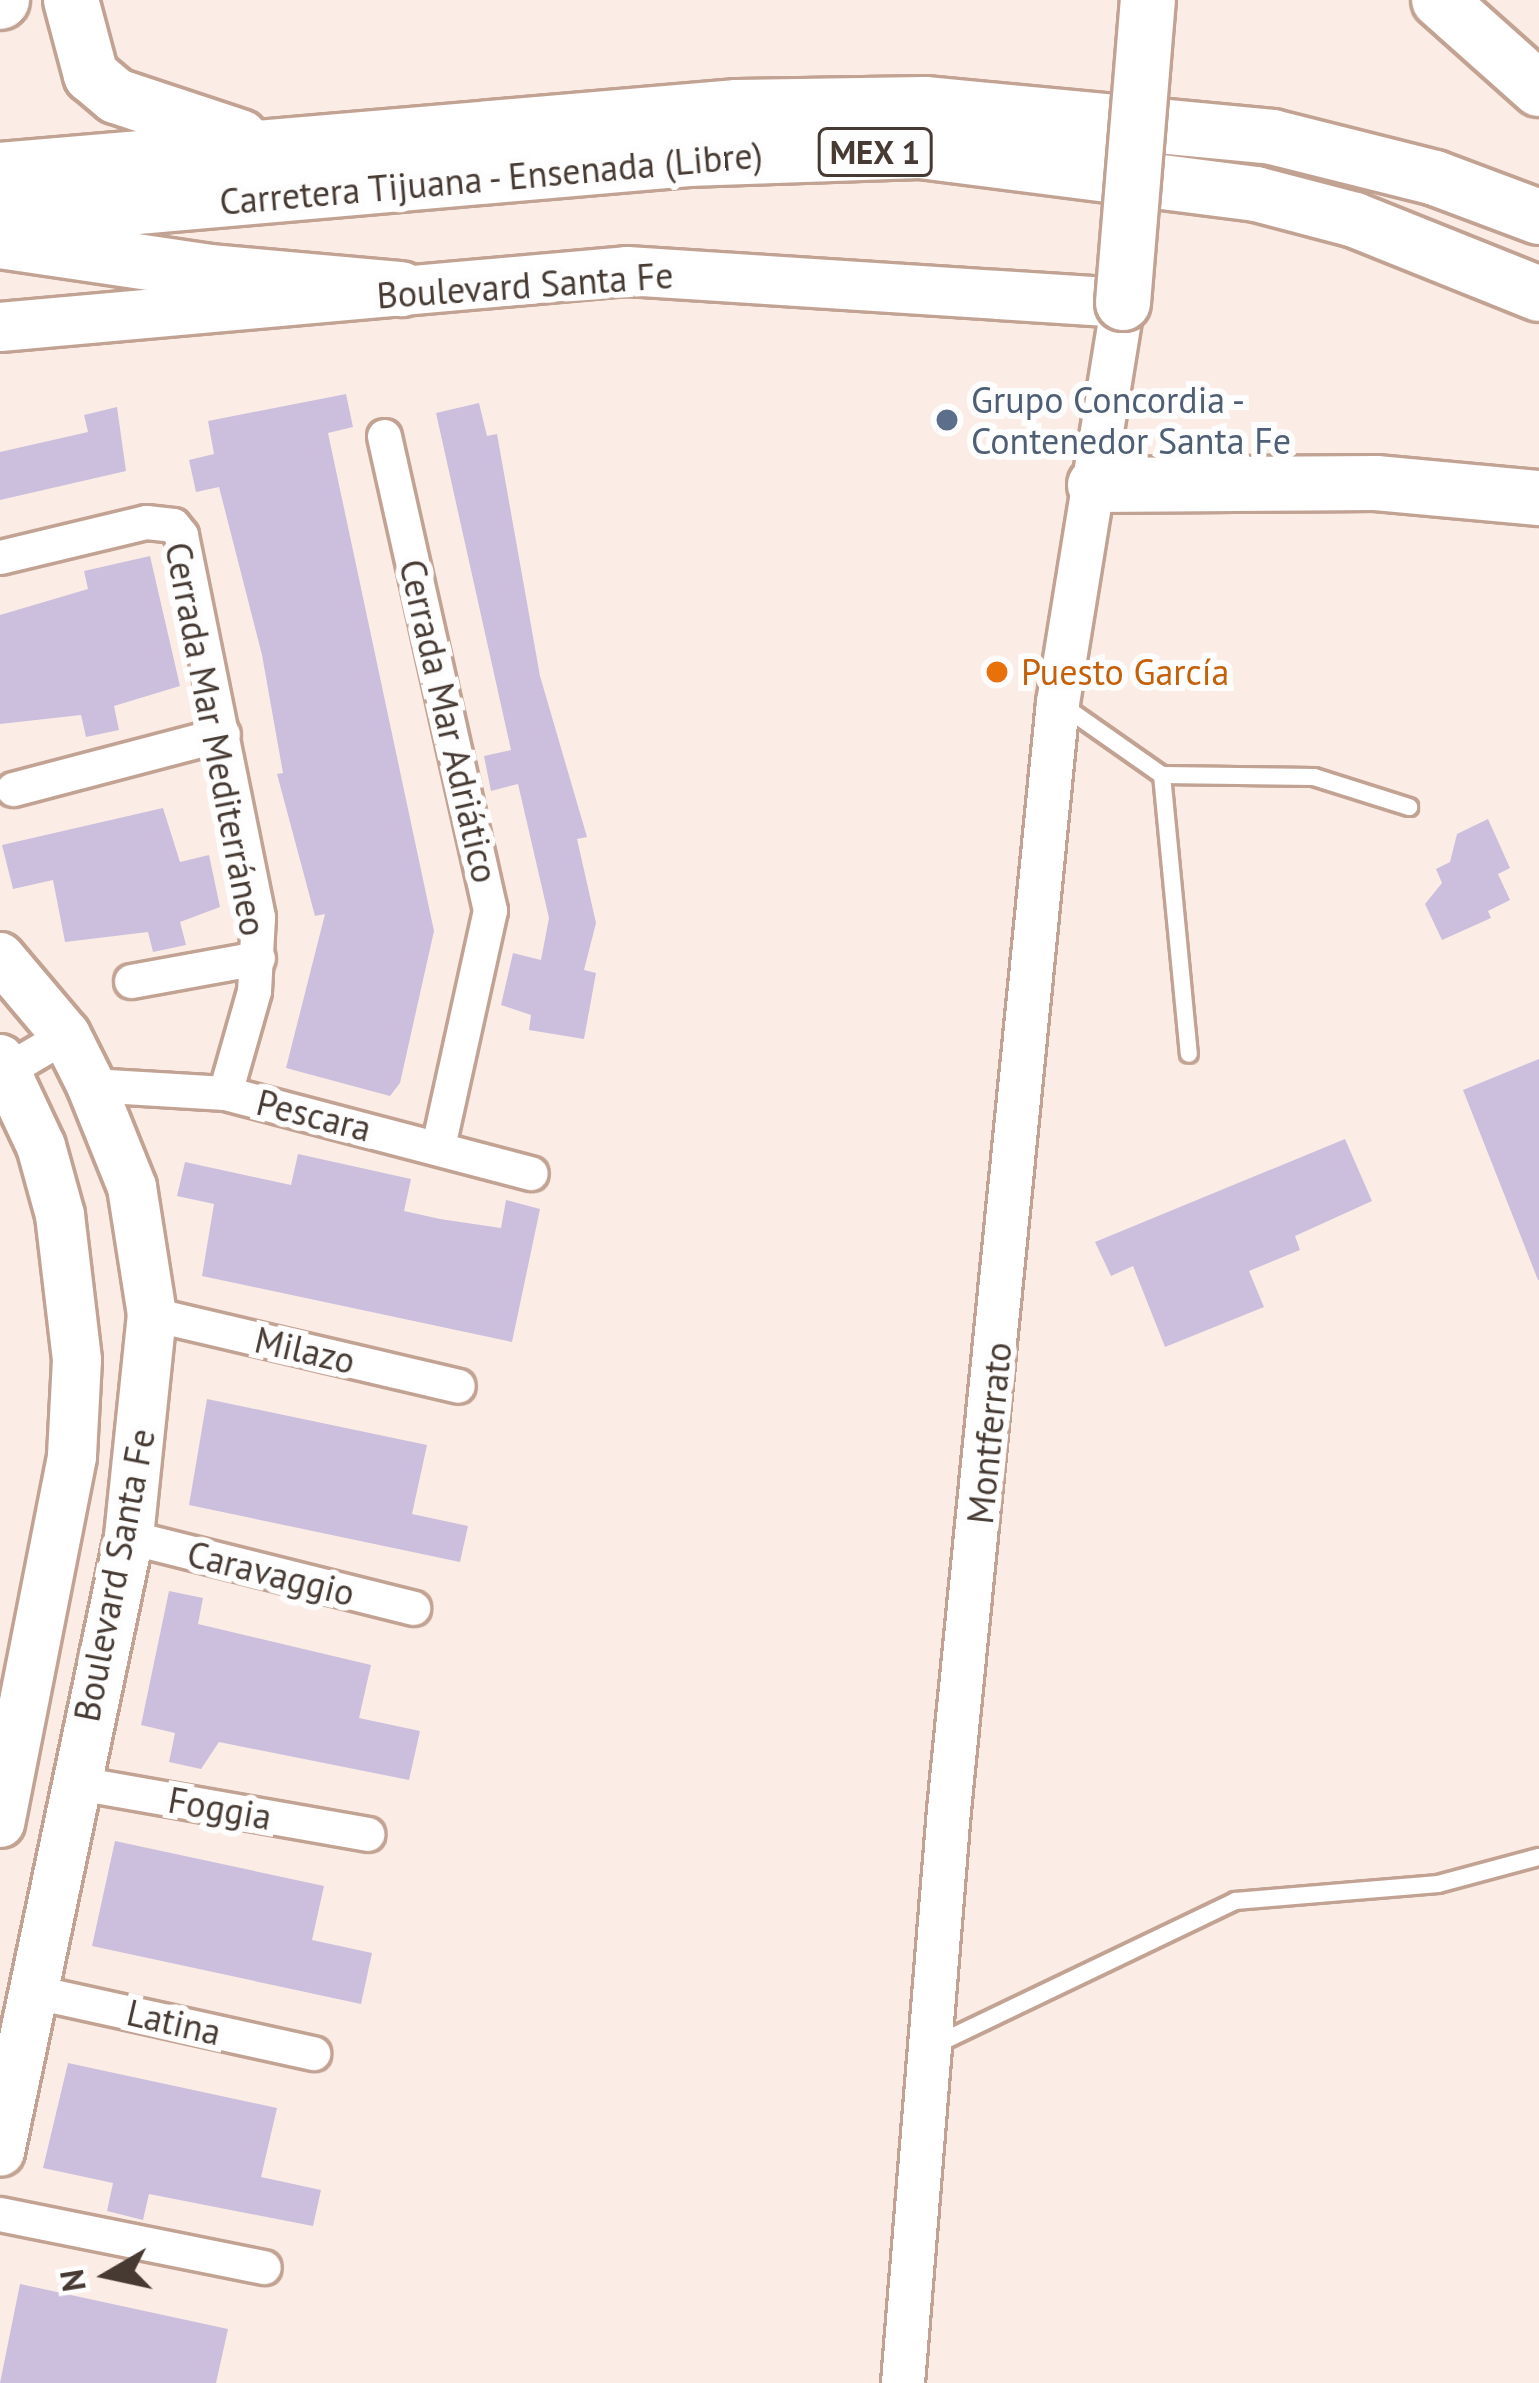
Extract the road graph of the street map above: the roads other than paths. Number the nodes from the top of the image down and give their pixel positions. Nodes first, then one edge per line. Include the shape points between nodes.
1 (71, 0) edge
2 (1148, 0) edge
3 (1438, 0) edge
4 (1539, 89) edge
5 (283, 147) junction
6 (0, 170) edge
7 (1539, 217) edge
8 (0, 219) edge
9 (0, 241) edge
10 (401, 289) junction
11 (1539, 295) edge
12 (1123, 303) junction
13 (0, 327) edge
14 (384, 436) dead end
15 (1095, 485) junction
16 (1539, 498) edge
17 (0, 557) edge
18 (1058, 703) junction
19 (223, 734) junction
20 (1162, 775) junction
21 (13, 789) dead end
22 (1409, 807) dead end
23 (0, 957) edge
24 (258, 958) junction
25 (131, 981) dead end
26 (66, 1035) junction
27 (1189, 1054) dead end
28 (3, 1068) edge
29 (91, 1085) junction
30 (225, 1093) junction
31 (438, 1147) junction
32 (532, 1173) dead end
33 (152, 1314) junction
34 (458, 1386) dead end
35 (129, 1537) junction
36 (413, 1608) dead end
37 (73, 1782) junction
38 (0, 1822) edge
39 (367, 1834) dead end
40 (1539, 1857) edge
41 (35, 1992) junction
42 (930, 2048) junction
43 (313, 2053) dead end
44 (0, 2152) edge
45 (0, 2215) edge
46 (264, 2267) dead end
47 (903, 2383) edge

1 - 5 main road via 92,75 116,96 194,127
2 - 12 main road, bridge
3 - 4 main road
5 - 6 main road, Carretera Tijuana - Ensenada (Libre) / MEX 1
5 - 7 main road, Carretera Tijuana - Ensenada (Libre) / MEX 1 via 737,107 925,104 1272,137 1435,178
8 - 11 main road, Carretera Tijuana - Ensenada (Libre) / MEX 1 via 688,158 920,152 1256,194 1354,220
9 - 10 main road
10 - 12 main road, Boulevard Santa Fe via 627,271
10 - 13 main road, Boulevard Santa Fe via 304,305
12 - 15 street, Montferrato
14 - 31 street, Cerrada Mar Adriático via 490,910
15 - 16 main road via 1376,483
15 - 18 street, Montferrato
17 - 19 street, Cerrada Mar Mediterráneo via 146,522 173,525
18 - 20 lane
18 - 42 street, Montferrato
19 - 21 street
19 - 24 street, Cerrada Mar Mediterráneo
20 - 22 lane via 1314,777
20 - 27 lane
23 - 26 main road, Boulevard Santa Fe
24 - 25 street
24 - 30 street, Cerrada Mar Mediterráneo
26 - 28 street
26 - 29 main road, Boulevard Santa Fe
28 - 38 main road, Boulevard Santa Fe via 60,1215 77,1360 72,1457
29 - 30 street, Pescara
29 - 33 main road, Boulevard Santa Fe via 132,1187
30 - 31 street, Pescara
31 - 32 street, Pescara
33 - 34 street, Milazo
33 - 35 main road, Boulevard Santa Fe
35 - 36 street, Caravaggio
35 - 37 main road, Boulevard Santa Fe
37 - 39 street, Foggia
37 - 41 main road, Boulevard Santa Fe
40 - 42 lane via 1438,1884 1235,1901
41 - 43 street, Latina
41 - 44 main road, Boulevard Santa Fe
42 - 47 street, Montferrato
45 - 46 street

